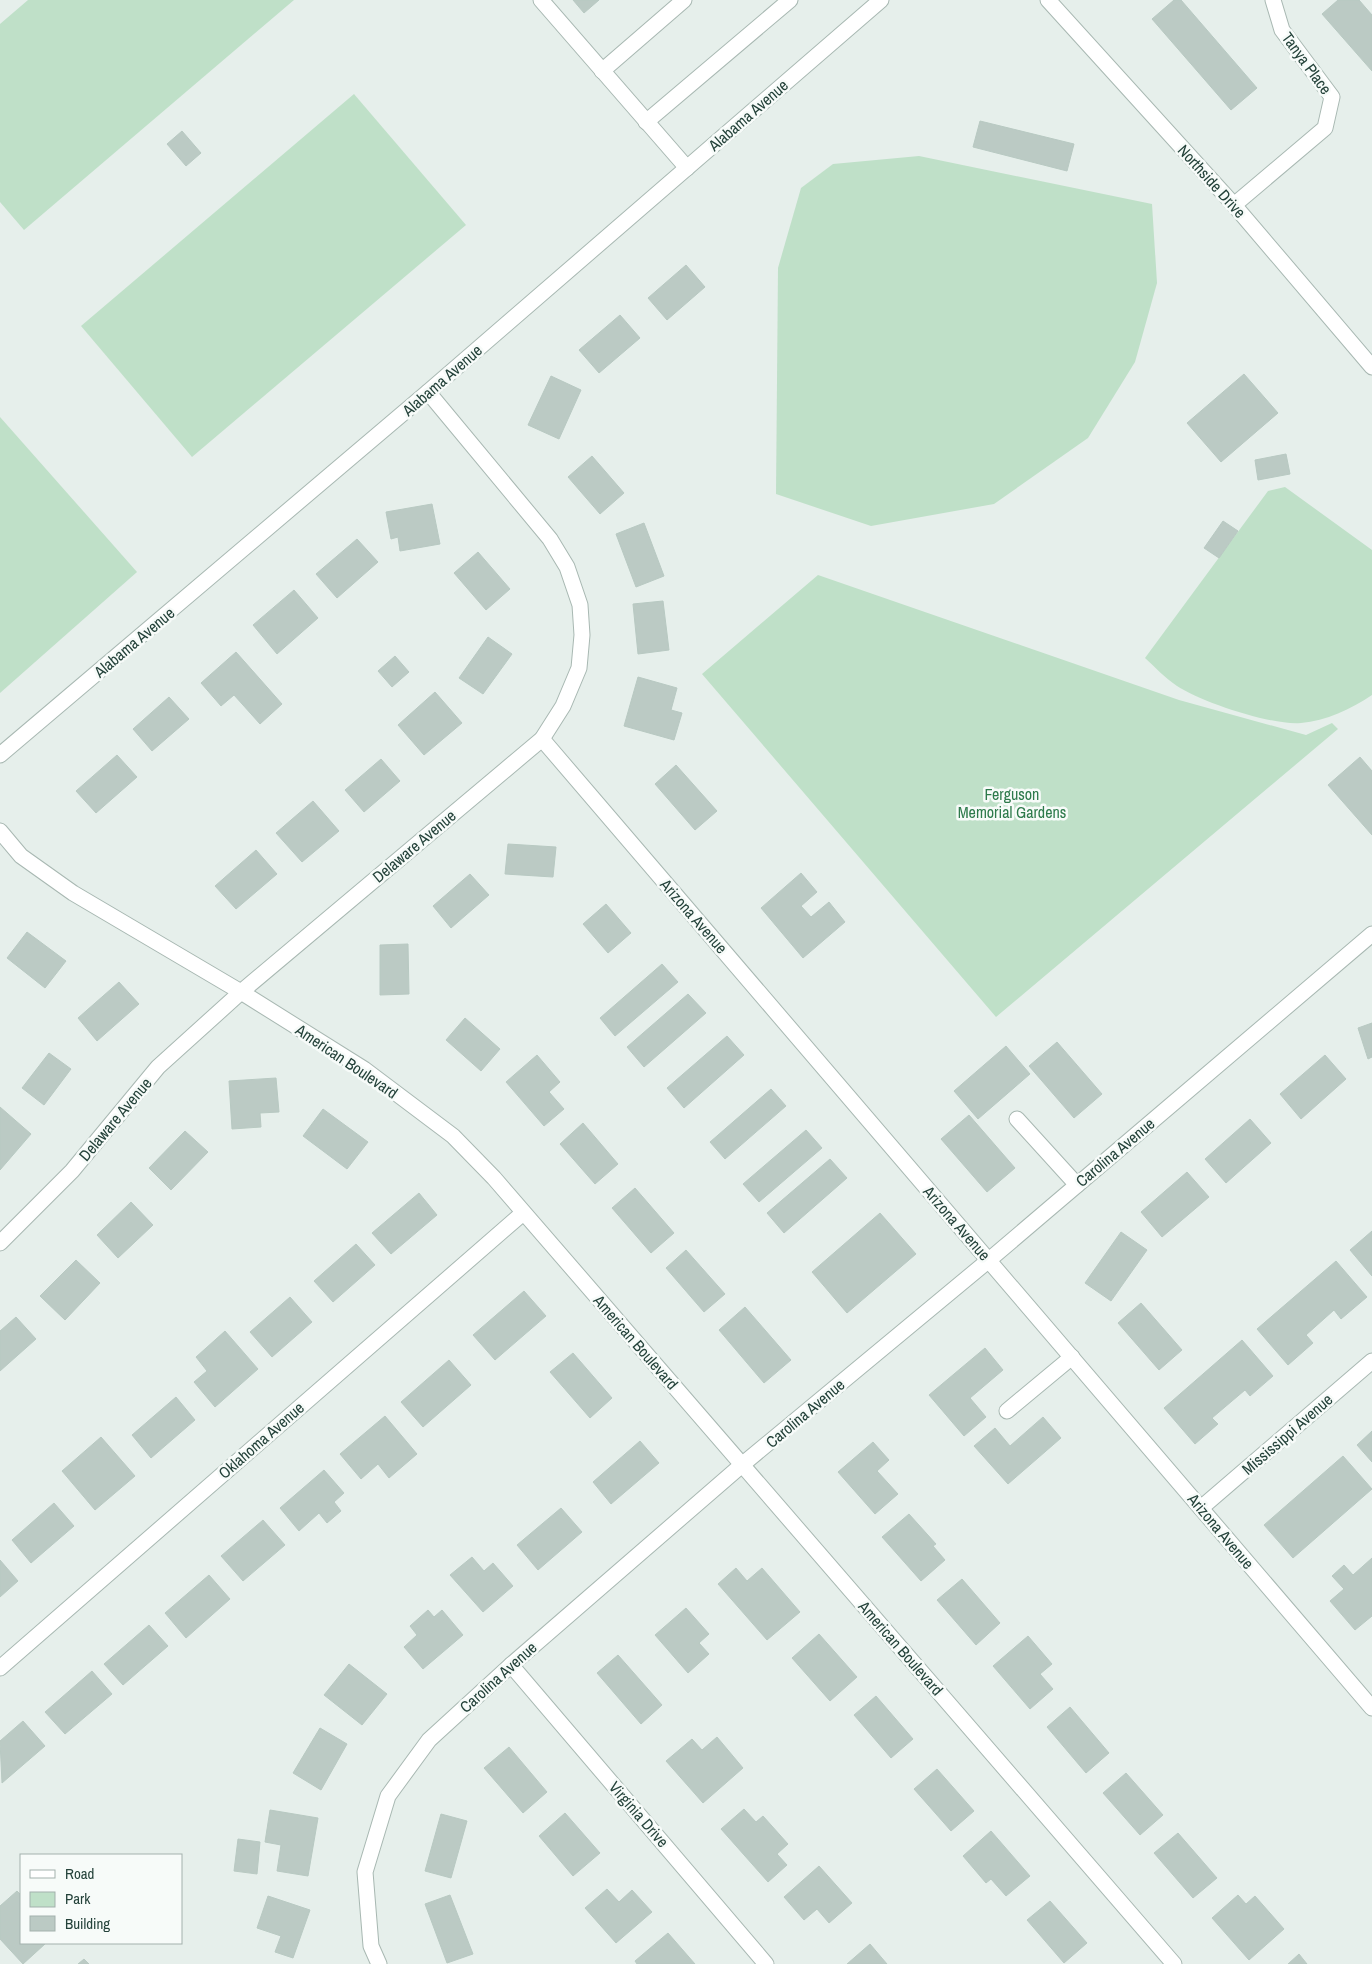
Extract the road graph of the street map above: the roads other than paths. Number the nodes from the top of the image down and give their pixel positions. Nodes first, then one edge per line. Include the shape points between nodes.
1 (540, 0) edge
2 (684, 0) edge
3 (790, 0) edge
4 (1048, 0) edge
5 (1273, 0) edge
6 (878, 1) edge
7 (602, 71) junction
8 (646, 122) junction
9 (687, 168) junction
10 (1234, 205) junction
11 (1372, 367) edge
12 (428, 392) junction
13 (542, 739) junction
14 (0, 755) edge
15 (0, 831) edge
16 (1372, 934) edge
17 (241, 992) junction
18 (1017, 1119) dead end
19 (1077, 1185) junction
20 (523, 1213) junction
21 (0, 1243) edge
22 (989, 1260) junction
23 (1072, 1357) junction
24 (1372, 1361) edge
25 (1007, 1411) dead end
26 (743, 1464) junction
27 (1201, 1508) junction
28 (511, 1665) junction
29 (0, 1668) edge
30 (1366, 1691) edge
31 (1372, 1708) edge
32 (379, 1964) edge
33 (766, 1964) edge
34 (1174, 1964) edge

1 - 7 street
2 - 7 street
3 - 8 street
4 - 10 street, Northside Drive
5 - 10 street, Tanya Place via 1282,30 1318,74 1332,97 1325,128
6 - 9 street, Alabama Avenue
7 - 8 street
8 - 9 street
9 - 12 street, Alabama Avenue
10 - 11 street, Northside Drive
12 - 13 street, Delaware Avenue via 550,539 567,567 580,605 579,668 563,706
12 - 14 street, Alabama Avenue
13 - 17 street, Delaware Avenue
13 - 22 street, Arizona Avenue
15 - 17 street, American Boulevard via 22,856 73,892
16 - 19 street, Carolina Avenue
17 - 20 street, American Boulevard via 364,1068 453,1136
17 - 21 street, Delaware Avenue via 158,1067 72,1170
18 - 19 street
19 - 22 street, Carolina Avenue
20 - 26 street, American Boulevard
20 - 29 street, Oklahoma Avenue
22 - 23 street, Arizona Avenue
22 - 26 street, Carolina Avenue
23 - 25 street
23 - 27 street, Arizona Avenue
24 - 27 street, Mississippi Avenue
26 - 28 street, Carolina Avenue
26 - 34 street, American Boulevard
27 - 30 street, Arizona Avenue
28 - 32 street, Carolina Avenue via 429,1740 388,1796 365,1872 371,1946
28 - 33 street, Virginia Drive
30 - 31 street, Arizona Avenue

